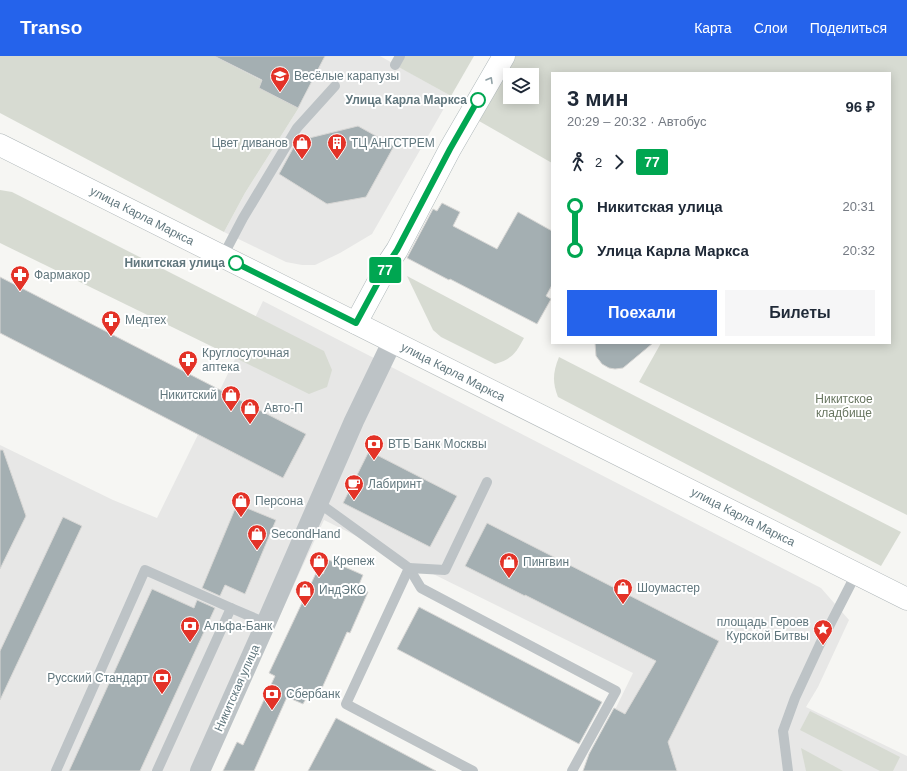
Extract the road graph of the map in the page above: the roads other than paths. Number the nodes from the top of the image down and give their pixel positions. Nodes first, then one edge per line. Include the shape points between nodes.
1 (504, 56) edge
2 (335, 86) dead end
3 (0, 145) edge
4 (223, 256) junction
5 (356, 323) junction
6 (392, 342) junction
7 (487, 482) dead end
8 (318, 502) junction
9 (409, 568) junction
10 (856, 574) junction
11 (907, 599) edge
12 (231, 608) junction
13 (266, 623) junction
14 (56, 771) edge
15 (157, 771) edge
16 (200, 771) edge
17 (473, 771) edge
18 (572, 771) edge
19 (788, 771) edge

5 -> 1 main road via 450,149
2 - 4 lane via 297,128
3 - 4 main road, улица Карла Маркса
4 - 5 main road, улица Карла Маркса
5 - 6 main road, улица Карла Маркса
6 - 8 street, Никитская улица
6 - 10 main road, улица Карла Маркса
7 - 9 lane via 445,570
8 - 9 lane
8 - 13 street, Никитская улица
9 - 17 lane via 346,704
9 - 18 lane via 421,588 616,691
10 - 11 main road, улица Карла Маркса
10 - 19 lane via 794,698 783,731
12 - 13 lane
12 - 14 lane via 145,570
12 - 15 lane
13 - 16 street, Никитская улица

